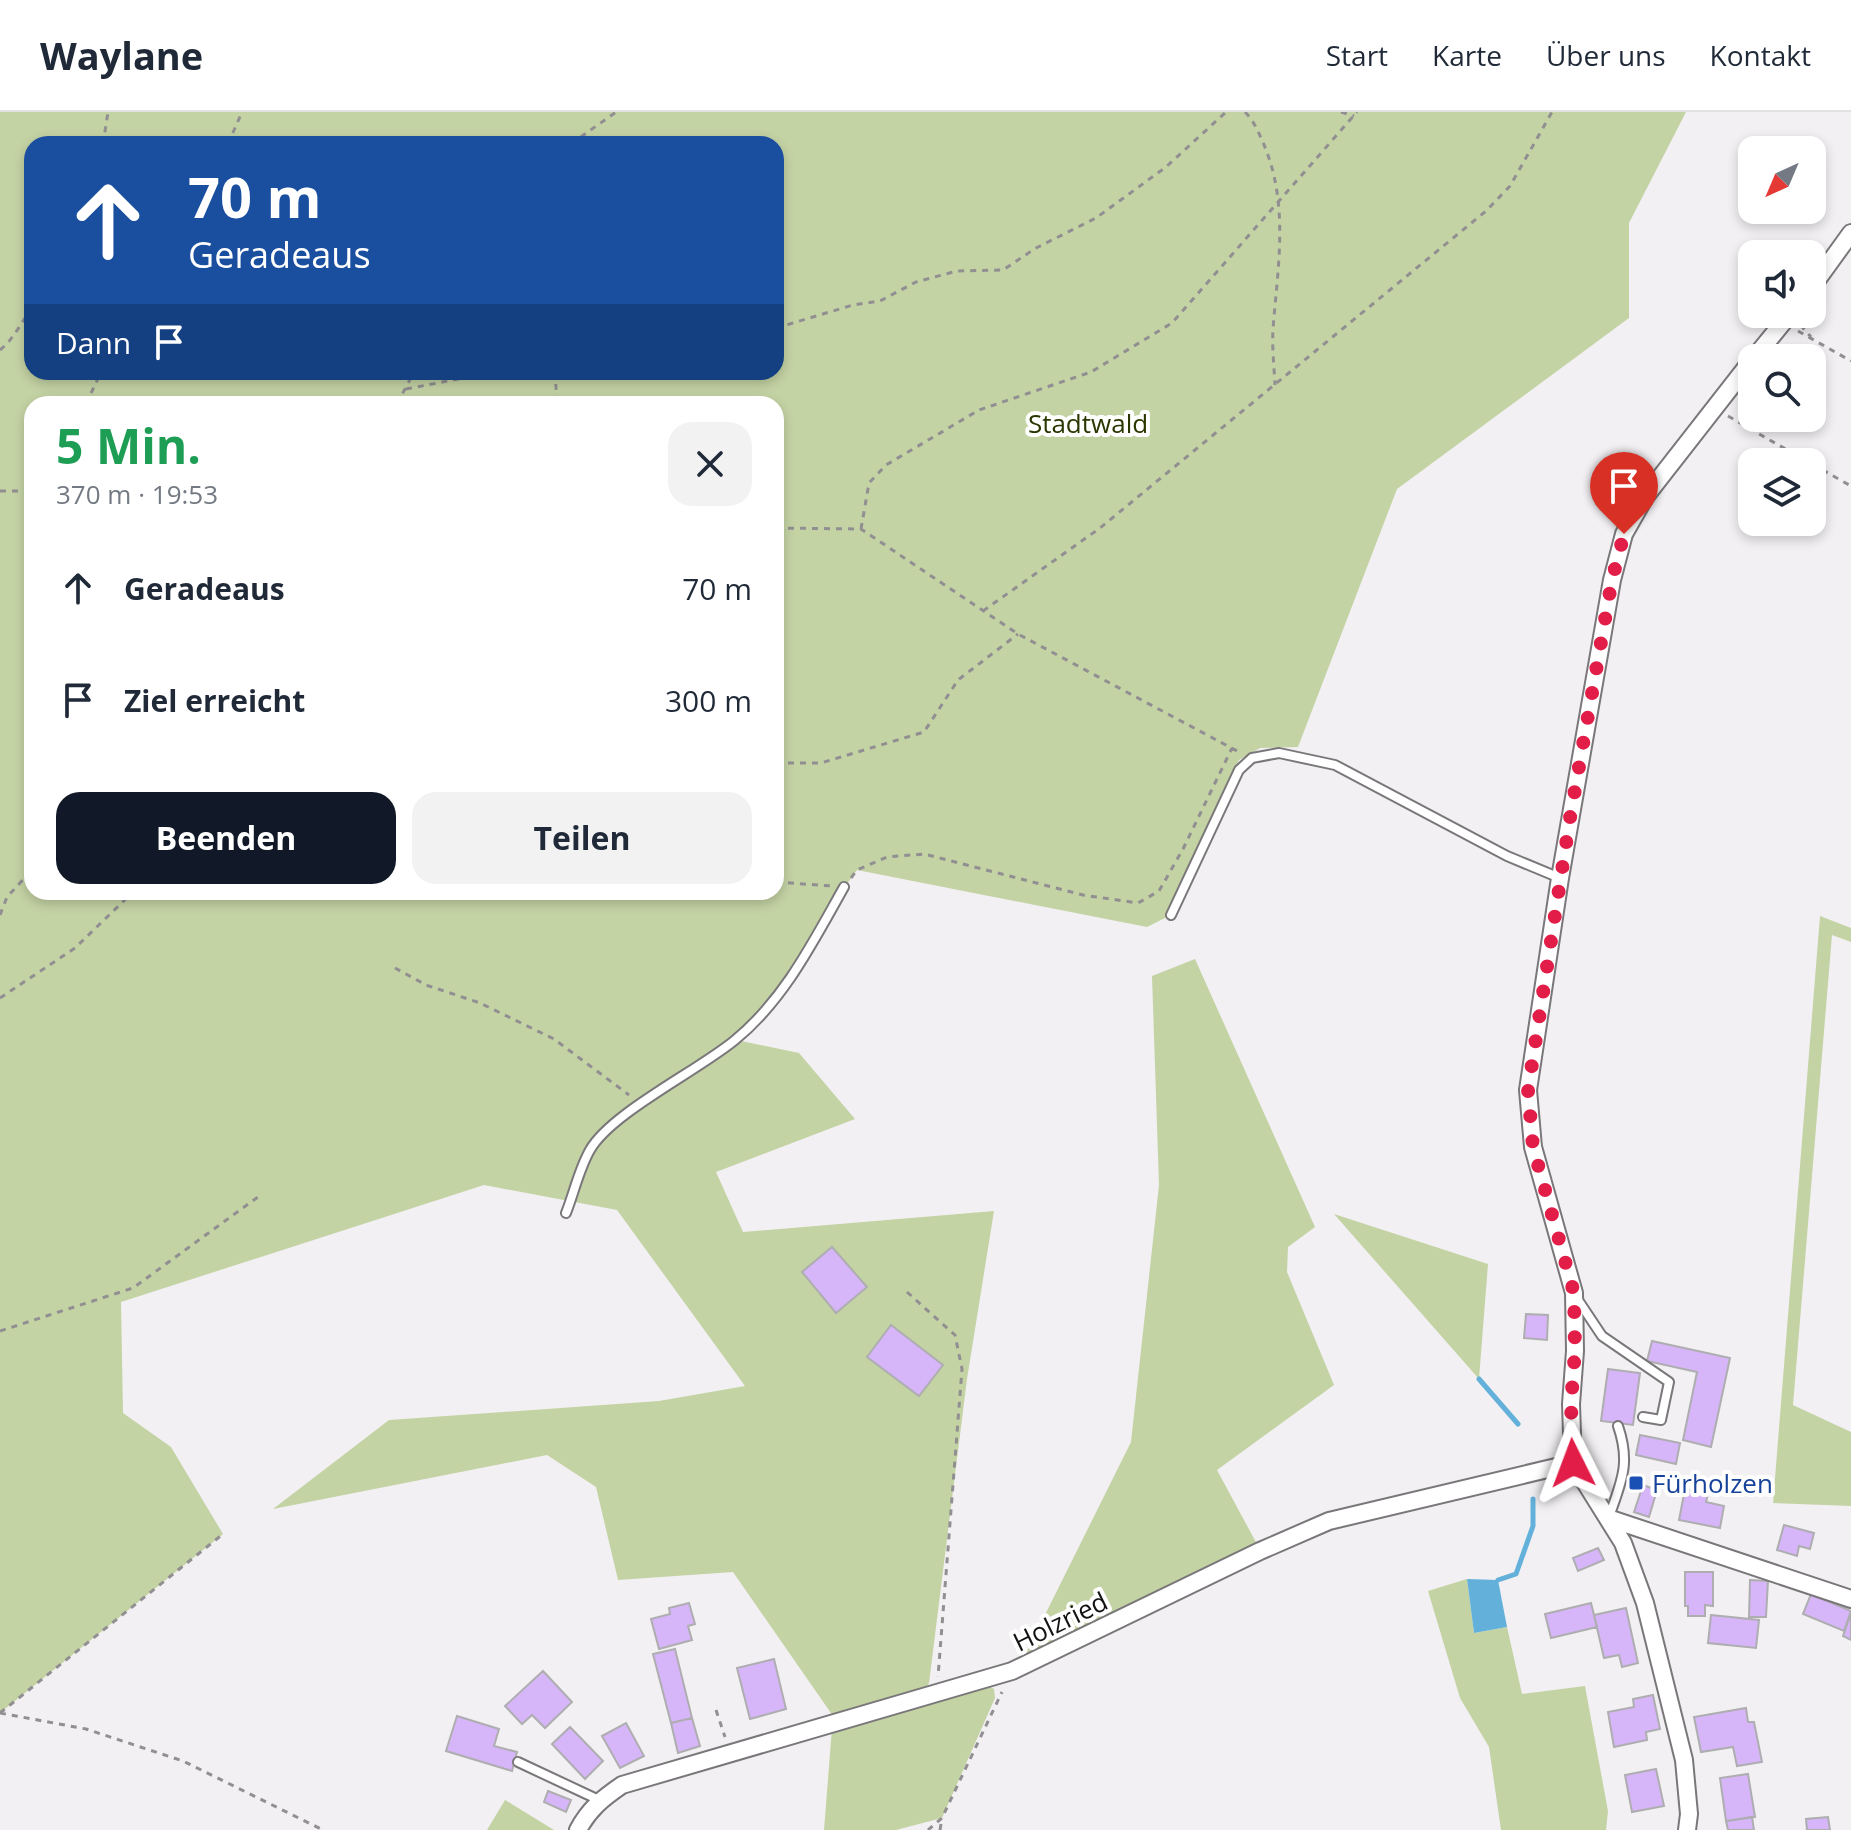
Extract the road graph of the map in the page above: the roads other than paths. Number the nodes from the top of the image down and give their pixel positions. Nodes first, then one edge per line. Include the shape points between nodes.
1 (1851, 233) edge
2 (1826, 268) edge
3 (1782, 328) edge
4 (1767, 344) edge
5 (1738, 377) edge
6 (1560, 878) junction
7 (844, 887) road end
8 (1171, 915) dead end
9 (566, 1213) dead end
10 (1574, 1293) junction
11 (1643, 1417) dead end
12 (1618, 1426) dead end
13 (1573, 1463) junction
14 (1608, 1518) junction
15 (1851, 1599) edge
16 (518, 1762) dead end
17 (599, 1800) junction
18 (578, 1830) edge
19 (1687, 1830) edge

1 - 2 street
3 - 4 street
5 - 6 street via 1645,497 1624,534
6 - 8 lane via 1507,856 1335,765 1279,753 1252,758 1239,770
6 - 10 street via 1528,1090 1533,1147
7 - 9 lane via 770,1004 735,1040 615,1123 590,1149
10 - 11 lane via 1602,1336 1669,1382 1661,1420
10 - 13 street
12 - 14 lane via 1625,1471
13 - 14 street
13 - 17 street, Holzried via 1319,1525 1012,1671 622,1785
14 - 15 street
14 - 19 street via 1645,1603 1684,1760
16 - 17 lane
17 - 18 street, Holzried

